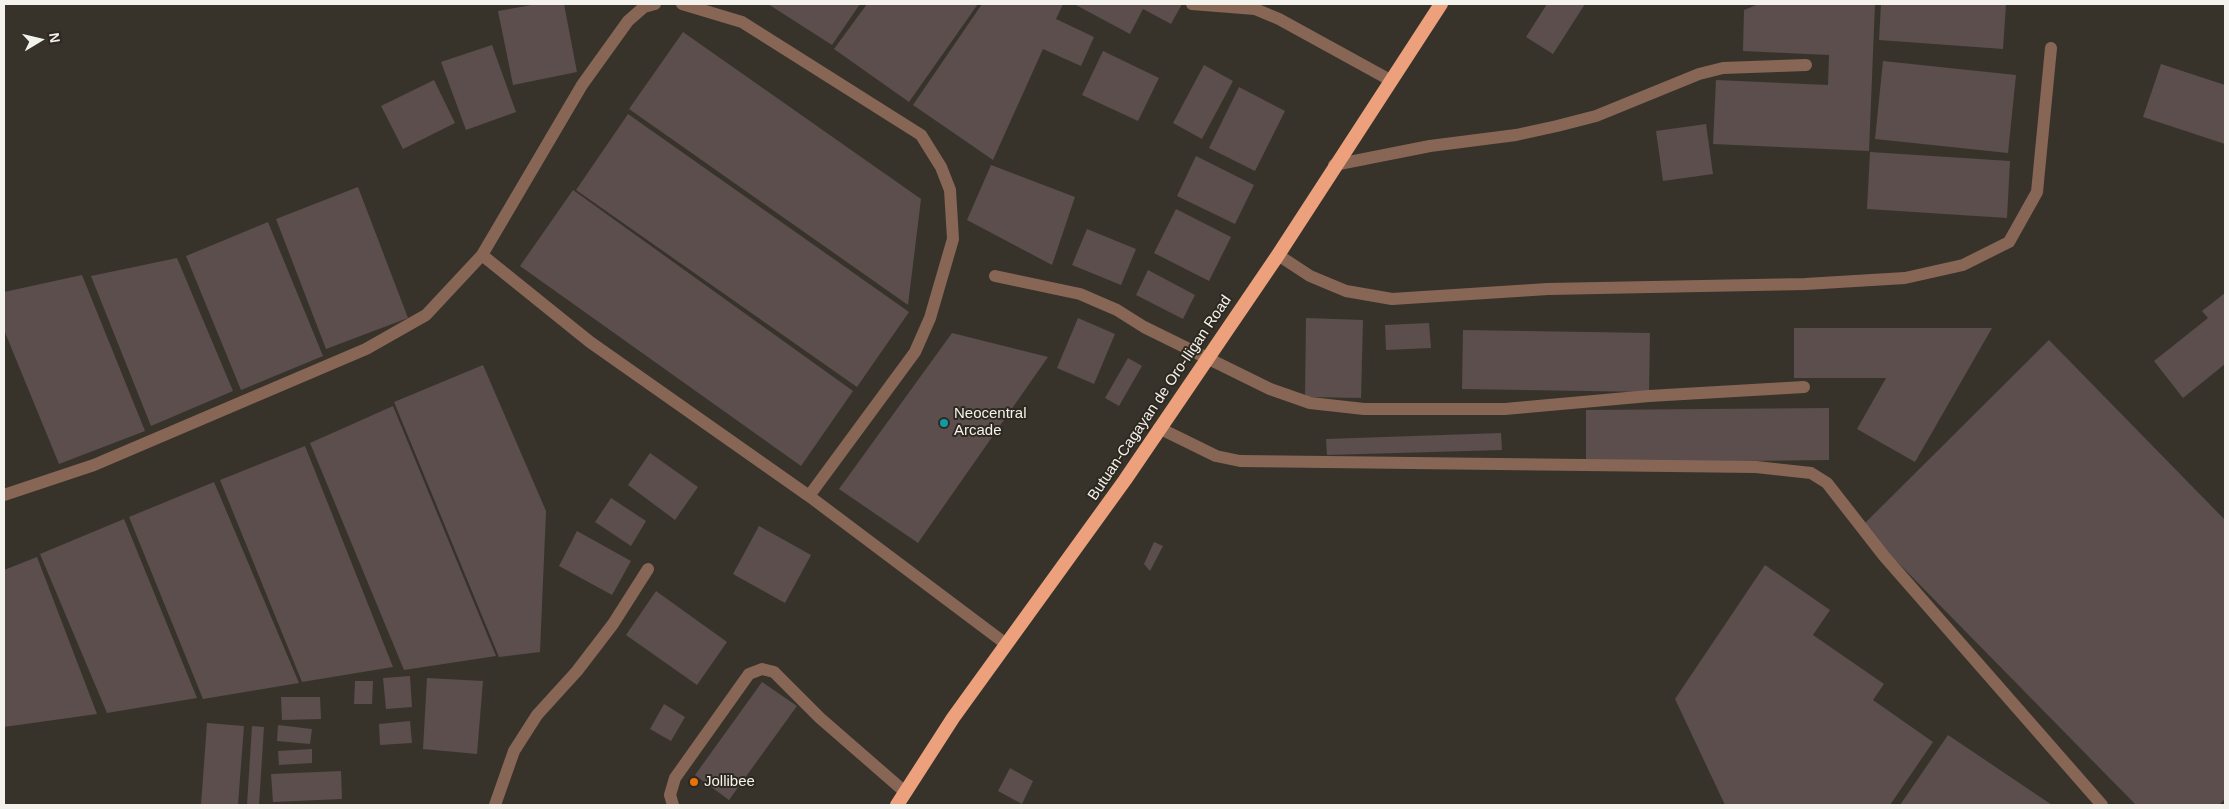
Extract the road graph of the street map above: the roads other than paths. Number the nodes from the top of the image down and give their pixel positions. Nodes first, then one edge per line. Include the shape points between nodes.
1 (655, 4) edge
2 (682, 4) edge
3 (1192, 4) edge
4 (1441, 4) edge
5 (2051, 48) dead end
6 (1806, 65) dead end
7 (1390, 80) junction
8 (1334, 165) junction
9 (482, 255) junction
10 (1278, 255) junction
11 (996, 276) dead end
12 (1206, 358) junction
13 (1804, 387) dead end
14 (1159, 428) junction
15 (4, 494) edge
16 (809, 496) junction
17 (648, 569) dead end
18 (1006, 644) junction
19 (905, 792) junction
20 (494, 805) edge
21 (673, 805) edge
22 (897, 805) edge
23 (2102, 805) edge

1 - 9 street via 644,7 628,21 582,85
2 - 16 street via 742,22 921,135 941,167 950,190 953,239 930,318 915,352
3 - 7 street via 1254,9 1279,19
4 - 7 highway, Butuan-Cagayan de Oro-Iligan Road
5 - 10 street via 2037,192 2010,242 1963,266 1878,280 1548,289 1392,299 1346,291 1310,276
6 - 8 street via 1723,68 1699,74 1596,116 1558,126
7 - 8 highway, Butuan-Cagayan de Oro-Iligan Road
8 - 10 highway, Butuan-Cagayan de Oro-Iligan Road
9 - 15 street via 426,315 366,349 94,466
9 - 16 street via 590,342
10 - 12 highway, Butuan-Cagayan de Oro-Iligan Road
11 - 12 street via 1080,294
12 - 13 street via 1270,389 1310,403 1364,409 1505,409
12 - 14 highway, Butuan-Cagayan de Oro-Iligan Road
14 - 18 highway, Butuan-Cagayan de Oro-Iligan Road
14 - 23 street via 1216,456 1240,461 1756,467 1811,473 1827,483 1884,556
16 - 18 street
17 - 20 street via 613,624 537,715 514,751
18 - 19 highway, Butuan-Cagayan de Oro-Iligan Road
19 - 21 street via 820,718 774,672 762,669 749,674 675,778 670,795
19 - 22 highway, Butuan-Cagayan de Oro-Iligan Road

